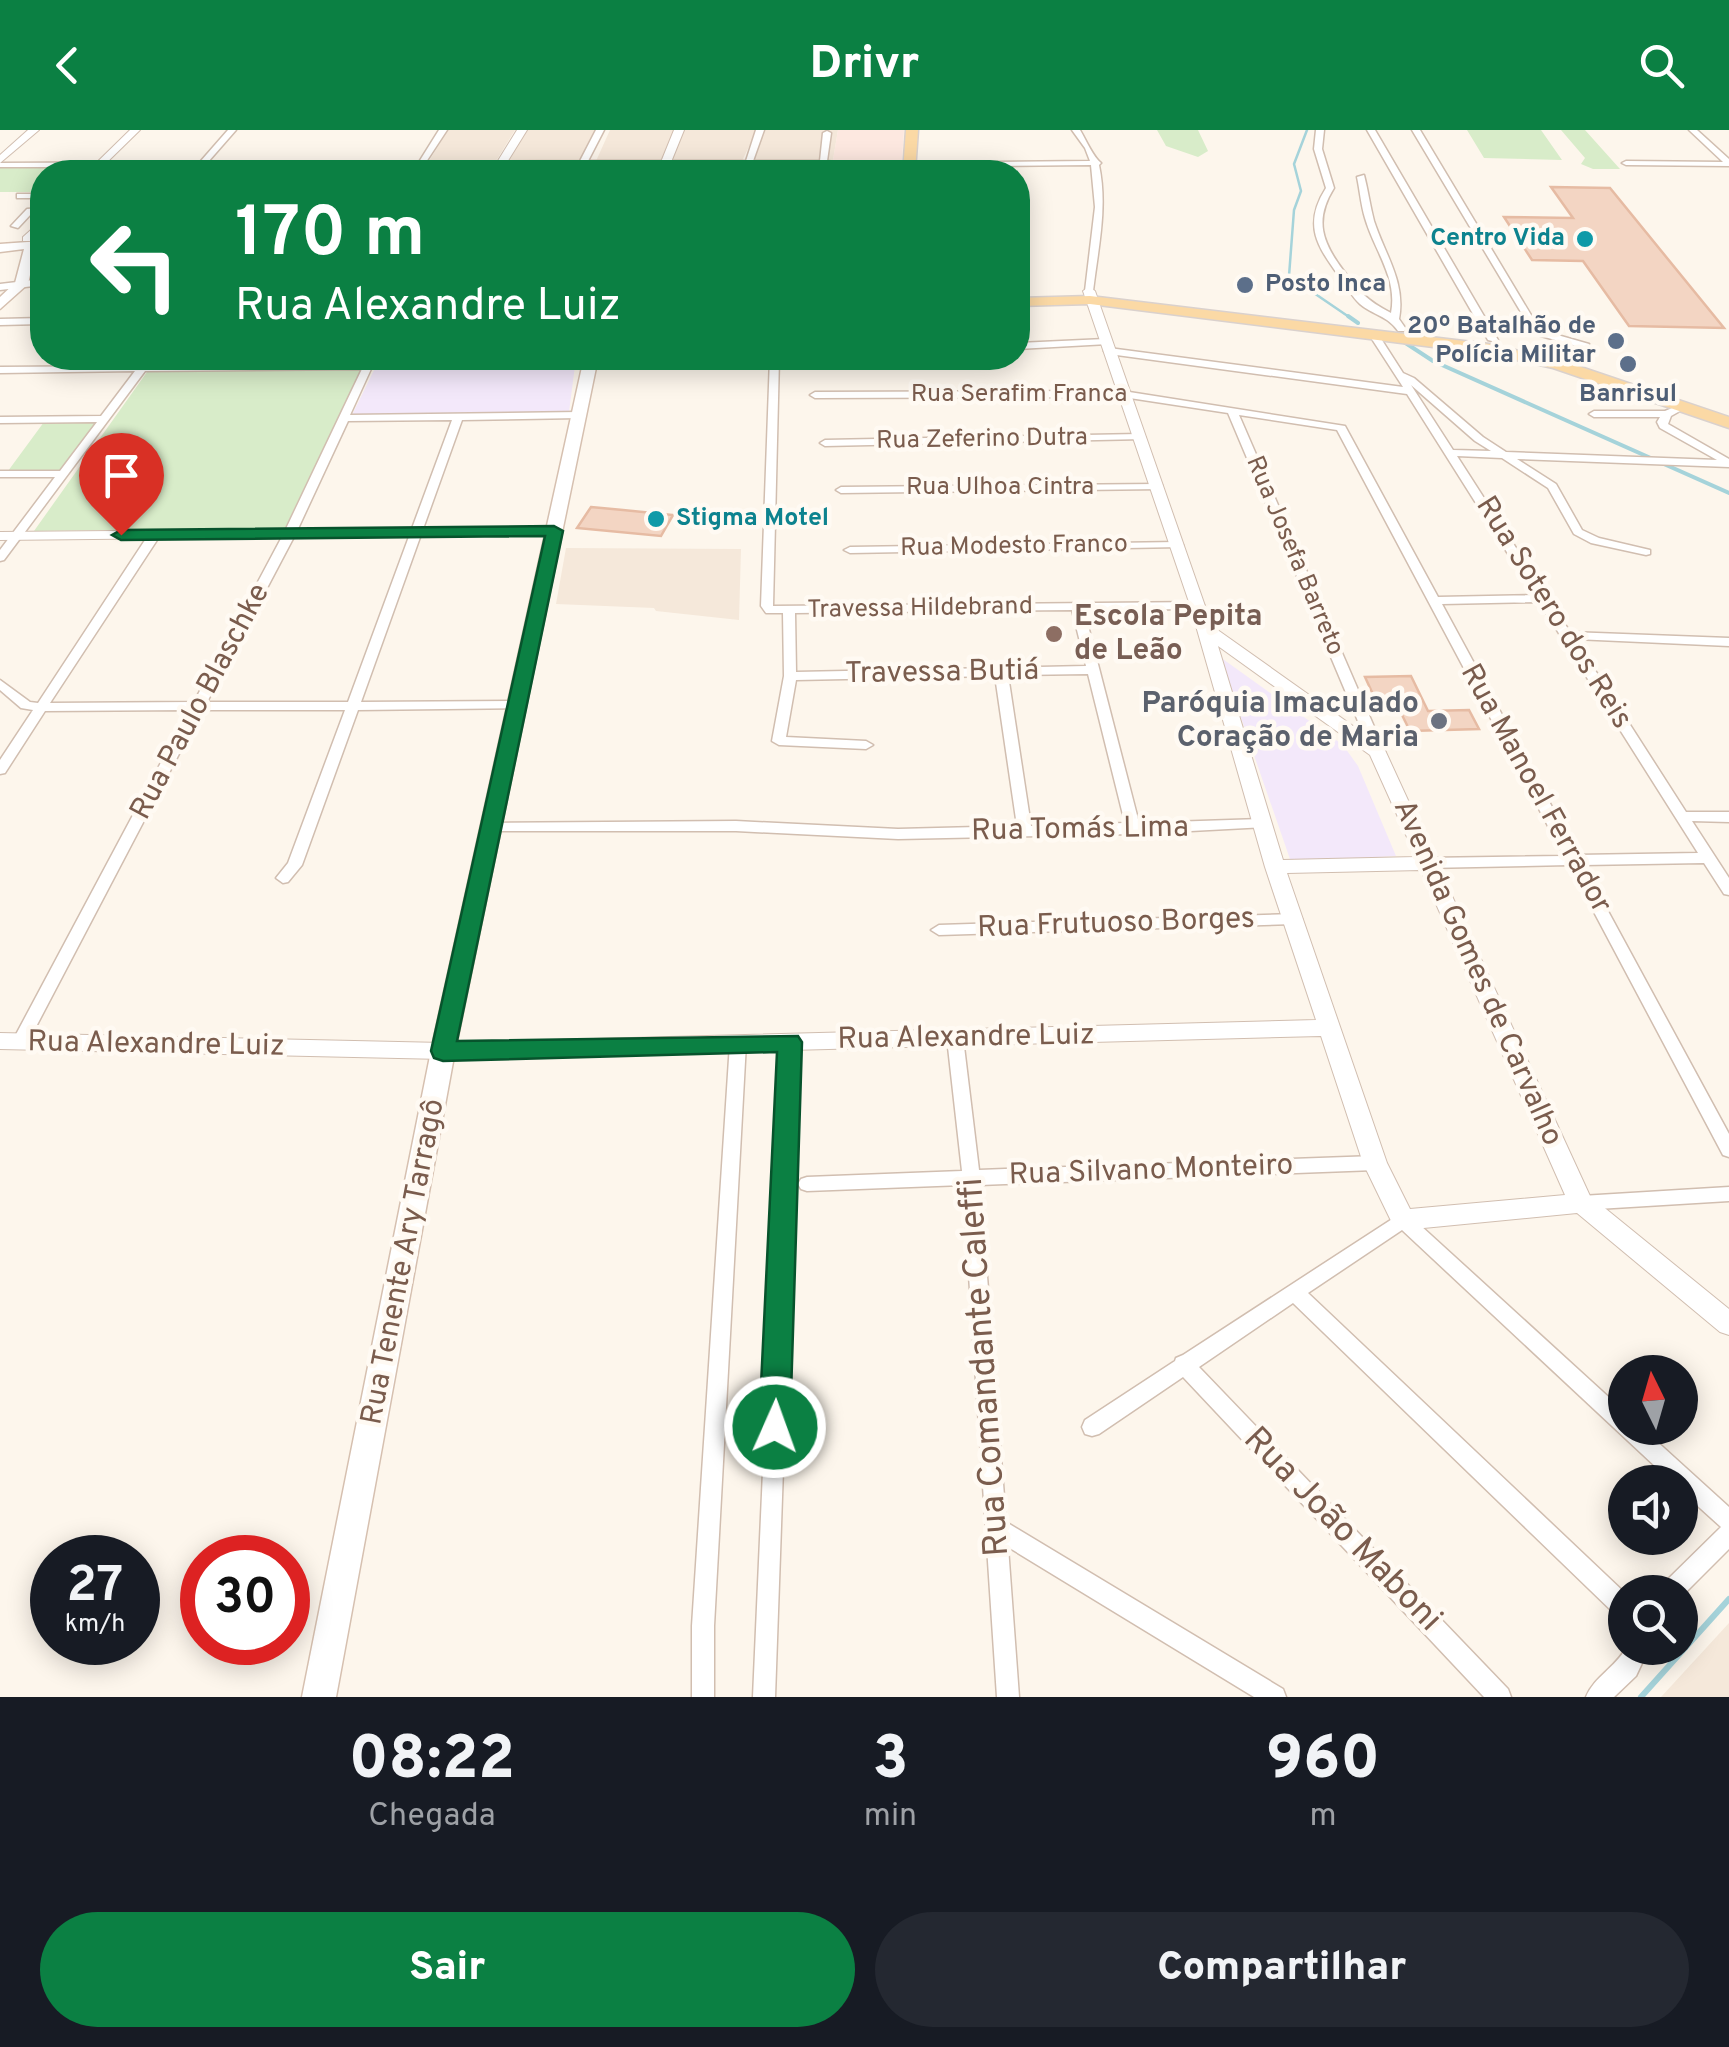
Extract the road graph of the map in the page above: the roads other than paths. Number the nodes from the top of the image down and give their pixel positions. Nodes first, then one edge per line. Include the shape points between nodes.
1 (21, 130) edge
2 (34, 130) edge
3 (134, 130) edge
4 (232, 130) edge
5 (444, 130) edge
6 (522, 130) edge
7 (600, 130) edge
8 (679, 130) edge
9 (760, 130) edge
10 (912, 130) edge
11 (1076, 130) edge
12 (1320, 130) edge
13 (1372, 130) edge
14 (1416, 130) edge
15 (1693, 130) edge
16 (828, 132) dead end
17 (0, 149) edge
18 (105, 160) edge
19 (206, 160) edge
20 (424, 160) edge
21 (504, 160) edge
22 (585, 160) edge
23 (667, 160) edge
24 (750, 160) edge
25 (823, 160) edge
26 (910, 160) edge
27 (0, 162) edge
28 (1097, 163) junction
29 (1626, 163) dead end
30 (30, 164) edge
31 (1729, 164) edge
32 (1030, 165) edge
33 (1361, 178) dead end
34 (20, 196) dead end
35 (30, 196) edge
36 (30, 211) edge
37 (16, 226) dead end
38 (30, 243) edge
39 (0, 245) edge
40 (30, 246) edge
41 (30, 250) edge
42 (30, 283) edge
43 (20, 284) junction
44 (1, 288) edge
45 (1030, 292) edge
46 (1089, 292) junction
47 (1030, 300) edge
48 (0, 305) edge
49 (30, 321) edge
50 (0, 322) edge
51 (1402, 329) junction
52 (1369, 330) junction
53 (1492, 340) junction
54 (1030, 346) edge
55 (1107, 346) junction
56 (1556, 352) junction
57 (0, 370) edge
58 (30, 370) edge
59 (141, 370) edge
60 (366, 370) edge
61 (588, 370) edge
62 (774, 370) edge
63 (1398, 374) junction
64 (1408, 391) junction
65 (1124, 394) junction
66 (815, 395) dead end
67 (1729, 409) edge
68 (1674, 410) junction
69 (1232, 411) junction
70 (1594, 414) dead end
71 (578, 415) junction
72 (458, 416) junction
73 (344, 418) junction
74 (104, 419) junction
75 (0, 420) edge
76 (1729, 424) edge
77 (1341, 428) joint
78 (1140, 437) junction
79 (825, 443) dead end
80 (1451, 452) junction
81 (1502, 455) junction
82 (1729, 464) edge
83 (0, 474) edge
84 (63, 474) junction
85 (1158, 487) junction
86 (841, 490) dead end
87 (554, 534) junction
88 (414, 535) junction
89 (288, 537) junction
90 (153, 538) junction
91 (7, 539) edge
92 (1177, 544) junction
93 (850, 550) dead end
94 (1646, 552) dead end
95 (0, 558) edge
96 (1542, 598) junction
97 (1432, 600) junction
98 (1198, 605) junction
99 (1078, 606) junction
100 (789, 611) junction
101 (1205, 629) junction
102 (1566, 635) junction
103 (1729, 642) edge
104 (1094, 670) junction
105 (1000, 672) junction
106 (790, 676) junction
107 (0, 684) edge
108 (1356, 701) junction
109 (352, 705) junction
110 (517, 705) junction
111 (199, 706) junction
112 (41, 707) junction
113 (1328, 716) junction
114 (866, 745) dead end
115 (1378, 752) junction
116 (0, 770) edge
117 (1682, 816) junction
118 (1729, 818) edge
119 (1261, 824) junction
120 (490, 828) junction
121 (1134, 829) junction
122 (1026, 831) junction
123 (1709, 858) junction
124 (1426, 862) junction
125 (1577, 862) junction
126 (1274, 867) junction
127 (283, 878) dead end
128 (1729, 890) edge
129 (1294, 919) junction
130 (938, 930) dead end
131 (1332, 1028) junction
132 (955, 1038) junction
133 (10, 1042) edge
134 (790, 1042) junction
135 (738, 1044) junction
136 (443, 1051) junction
137 (1729, 1150) edge
138 (1374, 1163) junction
139 (971, 1177) junction
140 (807, 1184) dead end
141 (1729, 1194) edge
142 (1581, 1203) junction
143 (1403, 1220) junction
144 (1294, 1292) junction
145 (1729, 1324) edge
146 (1183, 1364) junction
147 (1608, 1409) edge
148 (1092, 1428) dead end
149 (1647, 1445) edge
150 (1729, 1521) edge
151 (998, 1529) junction
152 (1729, 1534) edge
153 (1687, 1575) edge
154 (1608, 1592) edge
155 (1630, 1665) edge
156 (319, 1697) edge
157 (703, 1697) edge
158 (764, 1697) edge
159 (1008, 1697) edge
160 (1276, 1697) edge
161 (1500, 1697) edge
162 (1597, 1697) edge

1 - 17 street
2 - 27 street
3 - 18 street
4 - 19 street
5 - 20 street
6 - 21 street
7 - 22 street
8 - 23 street
9 - 24 street
10 - 26 main road
11 - 28 street
12 - 51 street via 1318,149 1330,188 1318,229 1323,249 1363,302
13 - 53 street
14 - 56 street via 1537,332 1586,346
15 - 31 street
16 - 25 street
27 - 30 street
28 - 32 street
28 - 46 street
29 - 31 street
33 - 51 street
34 - 35 street
36 - 37 street
38 - 39 main road
40 - 44 main road
41 - 43 main road
42 - 43 street
43 - 44 street
43 - 48 main road
45 - 46 main road
46 - 47 main road
46 - 52 main road
46 - 52 main road
46 - 55 street
49 - 50 street
51 - 52 main road
51 - 53 main road
51 - 68 main road via 1557,364
52 - 63 street, Rua Sotero dos Reis
53 - 56 main road
54 - 55 street
55 - 64 street
55 - 65 street
56 - 67 main road
57 - 58 street
59 - 74 street
60 - 73 street, Rua Paulo Blaschke
61 - 71 main road, Rua Tenente Ary Tarragô
62 - 100 street, Travessa Hildebrand via 767,603 770,610
63 - 64 street, Rua Sotero dos Reis
63 - 81 street
64 - 80 street, Rua Sotero dos Reis
65 - 66 street, Rua Serafim Franca
65 - 69 street, Rua Serafim Franca
65 - 78 street
68 - 70 street
68 - 76 main road
68 - 82 street via 1664,426
69 - 77 street, Rua Serafim Franca
69 - 108 street, Rua Josefa Barreto
71 - 72 street
71 - 87 main road, Rua Tenente Ary Tarragô
72 - 73 street
72 - 88 street
73 - 89 street, Rua Paulo Blaschke
74 - 75 street
74 - 84 street
77 - 97 street, Rua Manoel Ferrador
78 - 79 street, Rua Zeferino Dutra
78 - 85 street
80 - 81 street
80 - 96 street, Rua Sotero dos Reis
81 - 82 street
81 - 94 street via 1552,486 1578,532
83 - 84 street
84 - 91 street
85 - 86 street, Rua Ulhoa Cintra
85 - 92 street
87 - 88 street
87 - 110 main road, Rua Tenente Ary Tarragô
88 - 89 street
88 - 109 street
89 - 90 street
89 - 111 street, Rua Paulo Blaschke
90 - 91 street
90 - 112 street
91 - 95 street
92 - 93 street, Rua Modesto Franco
92 - 98 street
96 - 97 street
96 - 102 street, Rua Sotero dos Reis
97 - 125 street, Rua Manoel Ferrador
98 - 99 street, Travessa Hildebrand
98 - 101 street
99 - 100 street, Travessa Hildebrand
99 - 104 street
100 - 106 street
101 - 113 street
101 - 119 street
102 - 103 street
102 - 117 street, Rua Sotero dos Reis
104 - 105 street, Travessa Butiá
104 - 121 street
105 - 106 street, Travessa Butiá
105 - 122 street
106 - 114 street via 779,741
107 - 112 street via 26,705
108 - 113 street
108 - 115 street, Rua Josefa Barreto
109 - 110 street
109 - 111 street
109 - 127 street via 295,865
110 - 120 main road, Rua Tenente Ary Tarragô
111 - 112 street
111 - 133 street, Rua Paulo Blaschke
112 - 116 street
113 - 115 street
115 - 124 street, Avenida Gomes de Carvalho
117 - 118 street
117 - 123 street, Rua Sotero dos Reis
119 - 121 street, Rua Tomás Lima
119 - 126 street
120 - 122 street, Rua Tomás Lima
120 - 136 main road, Rua Tenente Ary Tarragô
121 - 122 street, Rua Tomás Lima
123 - 125 street
123 - 128 street, Rua Sotero dos Reis
124 - 125 street
124 - 126 street
124 - 142 street, Avenida Gomes de Carvalho
125 - 137 street, Rua Manoel Ferrador
126 - 129 street
129 - 130 street, Rua Frutuoso Borges
129 - 131 street
131 - 132 street, Rua Alexandre Luiz
131 - 138 street
132 - 134 street, Rua Alexandre Luiz
132 - 139 street, Rua Comandante Caleffi
133 - 136 street, Rua Alexandre Luiz
134 - 135 street, Rua Alexandre Luiz
134 - 158 street
135 - 136 street, Rua Alexandre Luiz
135 - 157 street
136 - 156 main road, Rua Tenente Ary Tarragô
138 - 139 street, Rua Silvano Monteiro
138 - 143 street
139 - 140 street, Rua Silvano Monteiro
139 - 151 street, Rua Comandante Caleffi
141 - 142 street
142 - 143 street
142 - 145 street, Avenida Gomes de Carvalho
143 - 144 street
143 - 147 street
144 - 146 street
144 - 154 street
146 - 148 street
146 - 161 street, Rua João Maboni
149 - 150 street
151 - 159 street, Rua Comandante Caleffi
151 - 160 street
152 - 153 street
155 - 162 street

